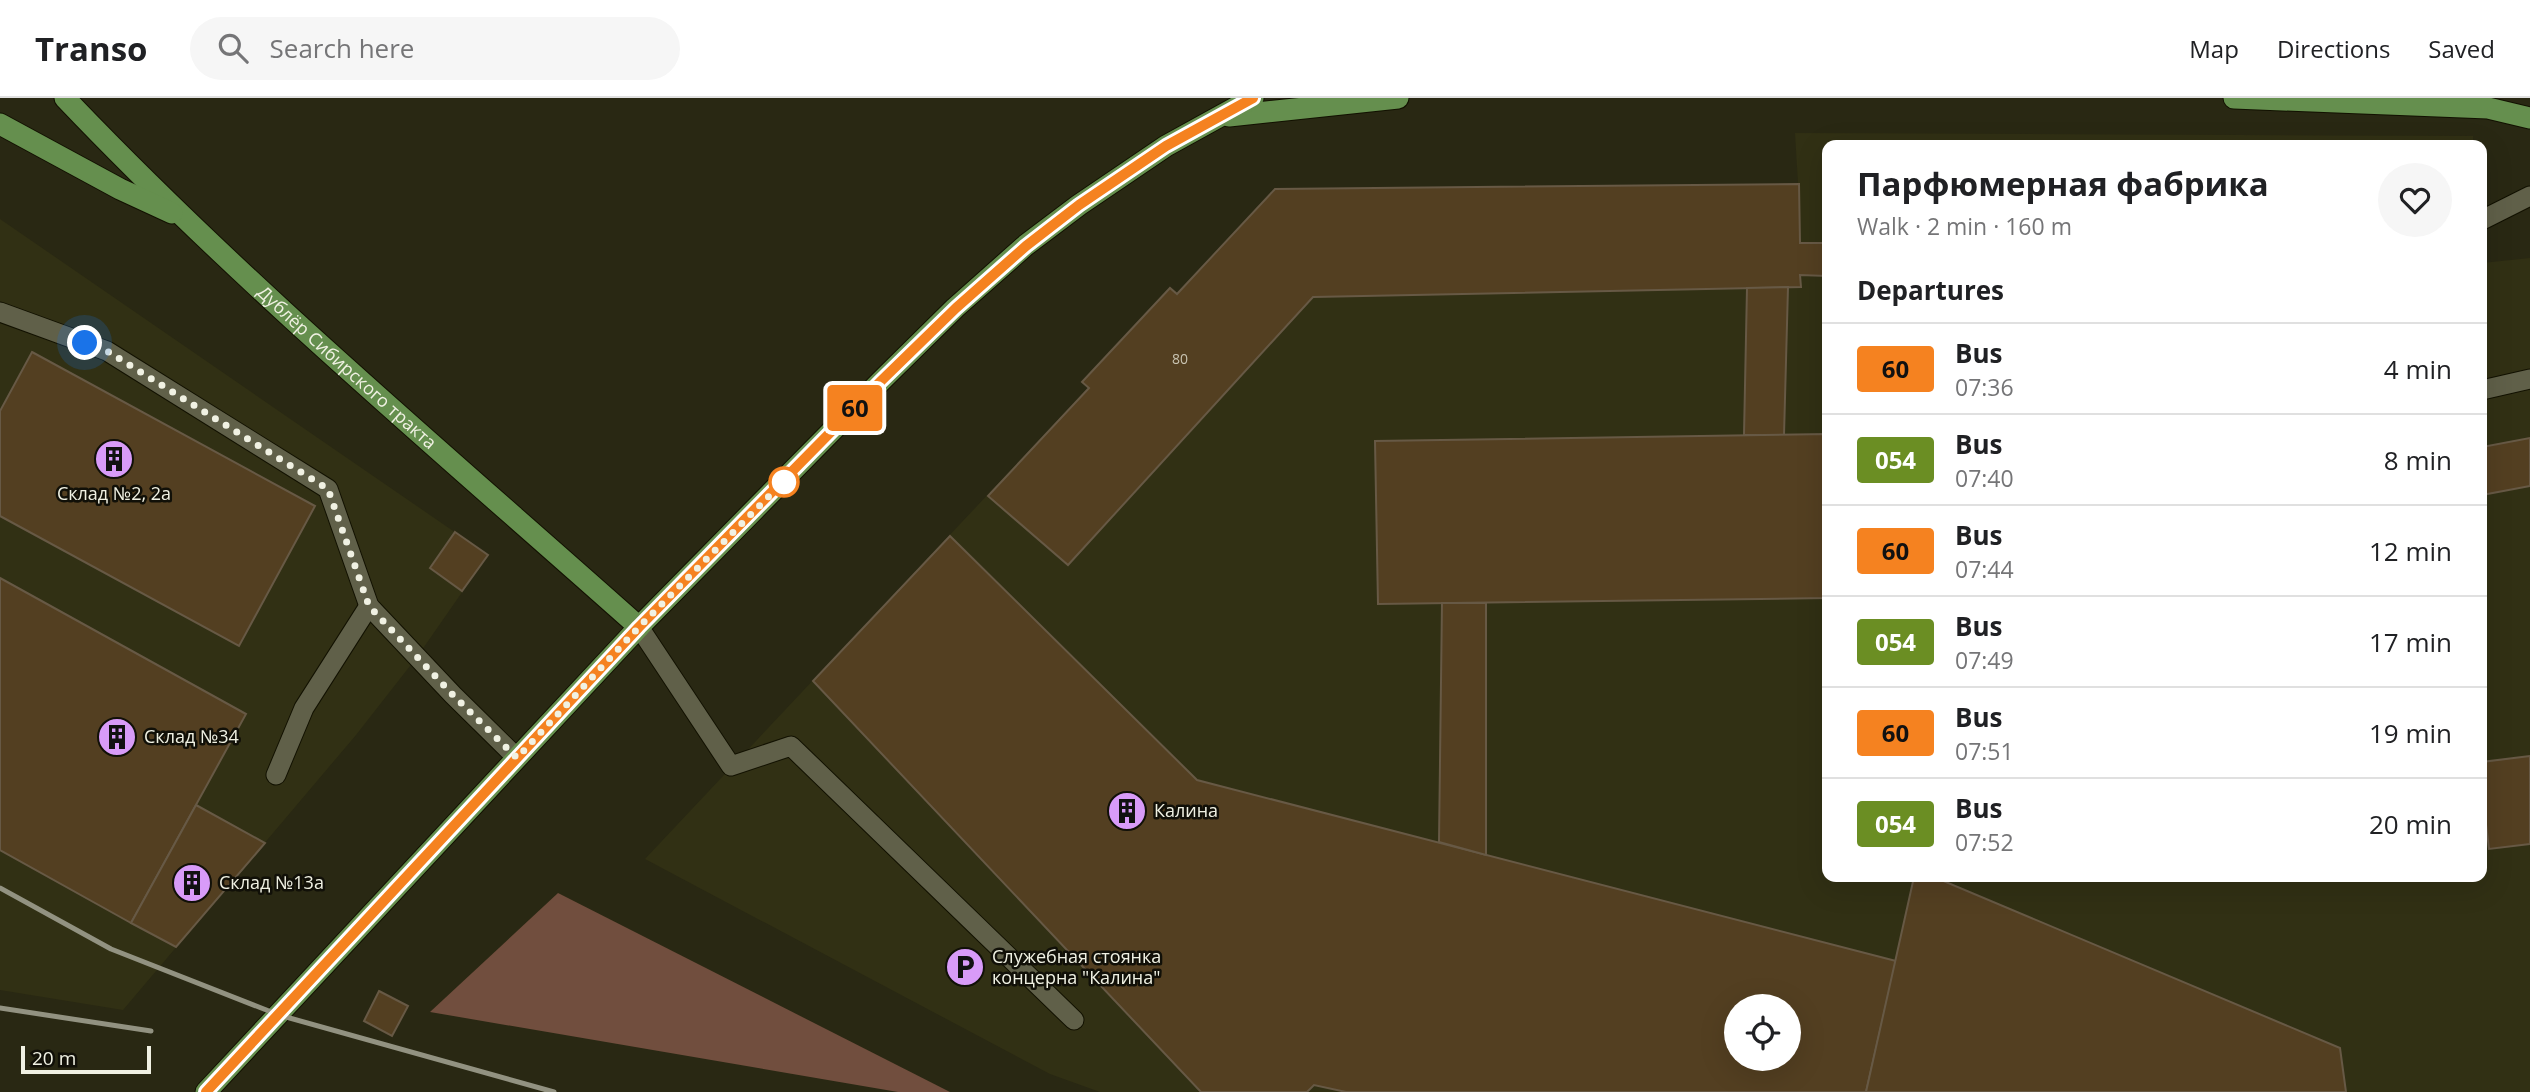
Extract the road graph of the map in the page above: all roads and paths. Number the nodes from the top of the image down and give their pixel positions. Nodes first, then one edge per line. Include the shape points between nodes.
1 (65, 98) edge
2 (1253, 98) edge
3 (1398, 98) edge
4 (2234, 98) edge
5 (1213, 118) junction
6 (2530, 118) edge
7 (0, 124) edge
8 (2530, 195) edge
9 (2487, 217) edge
10 (186, 220) junction
11 (0, 312) edge
12 (2530, 379) edge
13 (2487, 389) edge
14 (369, 606) junction
15 (639, 627) junction
16 (517, 758) junction
17 (276, 775) dead end
18 (1074, 1020) dead end
19 (206, 1092) edge

1 - 10 main road, Дублёр Сибирского тракта
2 - 5 main road
3 - 5 main road
4 - 6 main road via 2488,108
5 - 15 main road via 1079,205 956,308
7 - 10 main road
8 - 9 lane
10 - 15 main road, Дублёр Сибирского тракта
11 - 14 lane via 107,351 328,489
12 - 13 lane
14 - 16 lane
14 - 17 lane via 304,708
15 - 16 main road
15 - 18 lane via 731,766 791,747
16 - 19 main road

